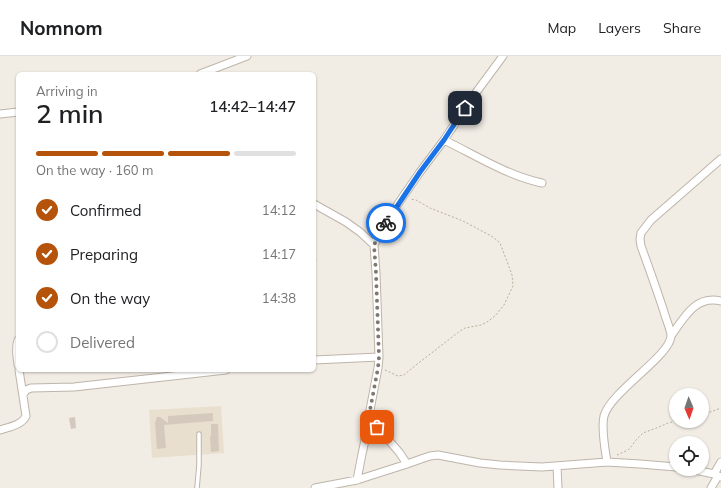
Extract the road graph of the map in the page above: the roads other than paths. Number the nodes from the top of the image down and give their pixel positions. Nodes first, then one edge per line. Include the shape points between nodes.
1 (247, 56) edge
2 (503, 56) edge
3 (205, 72) edge
4 (16, 112) edge
5 (0, 114) edge
6 (444, 140) junction
7 (721, 159) edge
8 (542, 183) dead end
9 (316, 205) edge
10 (374, 245) junction
11 (721, 301) edge
12 (671, 336) junction
13 (379, 357) junction
14 (316, 360) edge
15 (19, 372) edge
16 (208, 372) edge
17 (23, 395) junction
18 (370, 418) junction
19 (0, 430) edge
20 (199, 434) dead end
21 (609, 462) junction
22 (721, 462) edge
23 (407, 464) junction
24 (557, 466) junction
25 (669, 466) edge
26 (718, 476) edge
27 (357, 480) junction
28 (197, 488) edge
29 (315, 488) edge
30 (558, 488) edge
31 (711, 488) edge

1 - 3 street
2 - 6 street
4 - 5 street
6 - 8 street via 505,171
6 - 10 street via 403,197
7 - 12 street via 651,220 641,233 641,246
9 - 10 street via 346,222
10 - 13 street
11 - 12 street via 708,300 694,306
12 - 21 street via 663,351 612,402 604,416 604,442
13 - 14 street
13 - 18 street
15 - 17 street
16 - 17 street via 74,387 31,388
17 - 19 street via 25,418 18,424
18 - 23 street
18 - 27 street
20 - 28 lane
21 - 24 street
21 - 25 street
22 - 26 street
23 - 24 street via 420,458 438,455 500,465
23 - 27 street
24 - 30 street
26 - 31 street
27 - 29 street

